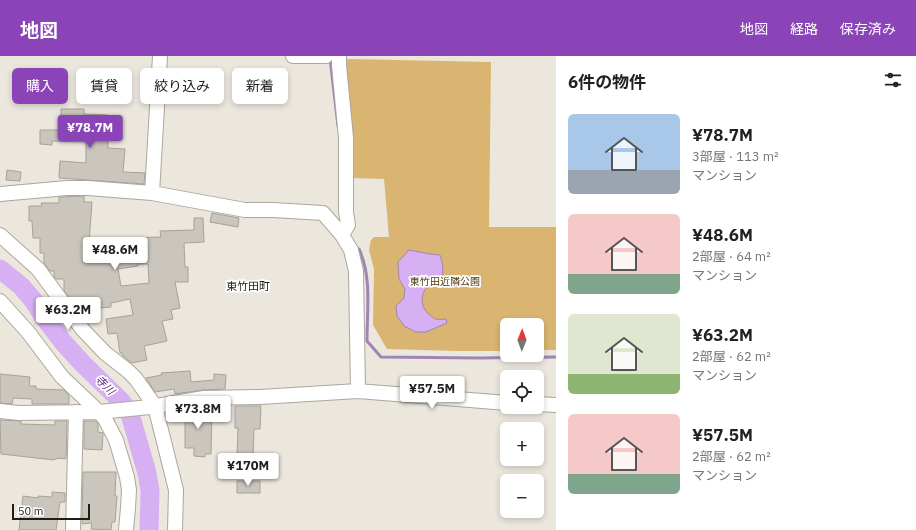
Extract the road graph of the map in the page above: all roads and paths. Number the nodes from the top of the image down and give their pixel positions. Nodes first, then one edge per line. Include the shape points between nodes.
1 (160, 56) edge
2 (293, 56) edge
3 (326, 56) edge
4 (339, 56) edge
5 (152, 193) junction
6 (0, 194) edge
7 (0, 235) edge
8 (342, 235) junction
9 (0, 300) edge
10 (358, 391) junction
11 (500, 402) edge
12 (544, 404) edge
13 (556, 405) edge
14 (153, 407) junction
15 (0, 411) edge
16 (76, 412) junction
17 (102, 412) junction
18 (73, 530) edge
19 (126, 530) edge
20 (175, 530) edge

1 - 5 street
2 - 3 street
4 - 8 street via 346,138 348,225
5 - 6 street via 66,188
5 - 8 street via 245,210 323,213
7 - 14 street via 38,269 83,330 136,379
8 - 10 street via 351,250 356,272
9 - 17 street via 62,377
10 - 11 street
10 - 14 street via 204,398
12 - 13 street
14 - 17 street
14 - 20 street via 176,490
15 - 16 street
16 - 17 street
16 - 18 street
17 - 19 street via 116,440 125,471 128,490

